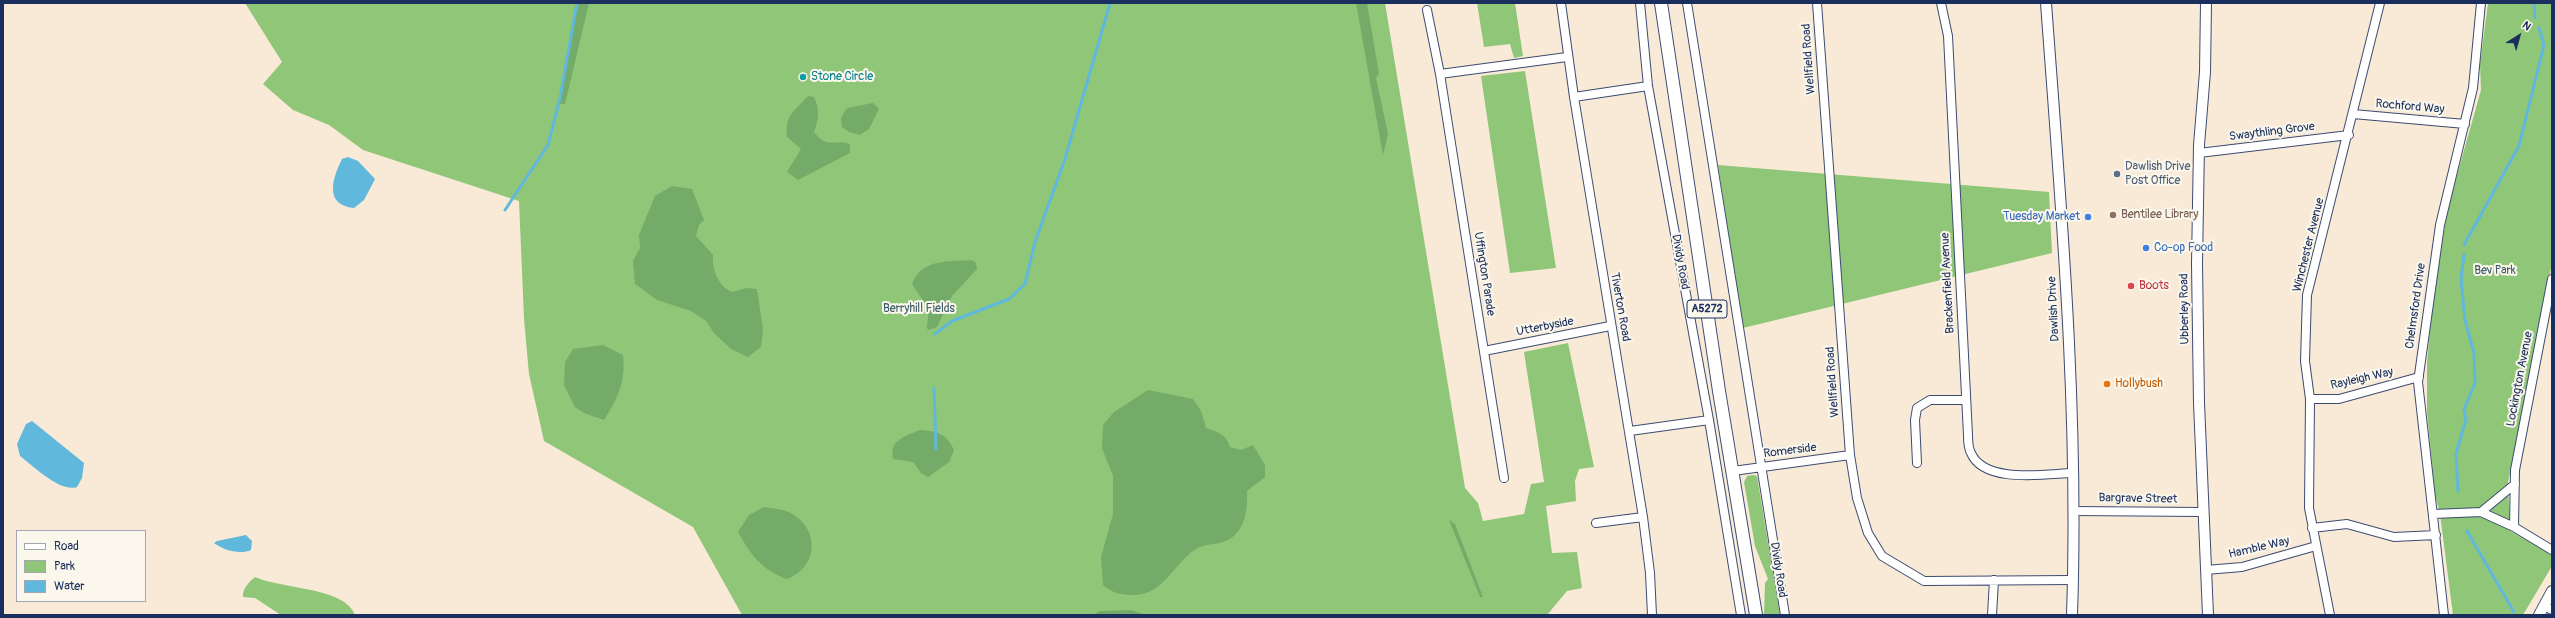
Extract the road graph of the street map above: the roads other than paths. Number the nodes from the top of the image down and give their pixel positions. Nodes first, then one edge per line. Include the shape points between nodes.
1 (1562, 3) edge
2 (1640, 3) edge
3 (1661, 3) edge
4 (1687, 3) edge
5 (1817, 3) edge
6 (1941, 3) edge
7 (2046, 3) edge
8 (2206, 3) edge
9 (2380, 3) edge
10 (2481, 3) edge
11 (1427, 10) dead end
12 (1568, 57) junction
13 (1440, 74) junction
14 (1648, 86) junction
15 (1574, 97) junction
16 (2353, 114) junction
17 (2465, 124) junction
18 (2348, 135) junction
19 (2199, 153) junction
20 (2552, 279) edge
21 (1610, 326) junction
22 (1484, 351) junction
23 (2419, 377) junction
24 (2310, 399) junction
25 (1966, 400) junction
26 (1709, 420) junction
27 (1630, 431) junction
28 (1850, 455) junction
29 (1917, 463) dead end
30 (1762, 466) junction
31 (1733, 470) junction
32 (2072, 473) junction
33 (1504, 478) dead end
34 (2515, 484) junction
35 (2073, 511) junction
36 (2203, 512) junction
37 (2481, 512) junction
38 (2433, 514) junction
39 (1643, 517) junction
40 (1596, 523) dead end
41 (2514, 527) junction
42 (2312, 528) junction
43 (2436, 535) junction
44 (2316, 546) junction
45 (2552, 550) edge
46 (2206, 570) junction
47 (1994, 580) junction
48 (2073, 580) junction
49 (2552, 591) edge
50 (2548, 608) edge
51 (1652, 615) edge
52 (1741, 615) edge
53 (1756, 615) edge
54 (1785, 615) edge
55 (1992, 615) edge
56 (2072, 615) edge
57 (2208, 615) edge
58 (2330, 615) edge
59 (2444, 615) edge
60 (2539, 615) edge

1 - 12 street, Tiverton Road
2 - 14 street, Dividy Road
3 - 31 main road, Dividy Road / A5272
4 - 30 street, Dividy Road
5 - 28 street, Wellfield Road
6 - 25 street, Brackenfield Avenue via 1948,36
7 - 32 street, Dawlish Drive via 2070,361
8 - 19 street, Ubberley Road via 2205,72
9 - 16 street, Winchester Avenue
10 - 17 street, Chelmsford Drive via 2473,88
11 - 13 street, Uffington Parade
12 - 13 street
12 - 15 street, Tiverton Road
13 - 22 street, Uffington Parade
14 - 15 street
14 - 26 street, Dividy Road
15 - 21 street, Tiverton Road
16 - 17 street, Rochford Way
16 - 18 street, Winchester Avenue
17 - 23 street, Chelmsford Drive via 2440,225
18 - 19 street, Swaythling Grove
18 - 24 street, Winchester Avenue via 2307,295 2305,361
19 - 36 street, Ubberley Road via 2197,264
20 - 34 street, Lockington Avenue via 2515,470
21 - 22 street, Utterbyside
21 - 27 street, Tiverton Road
22 - 33 street, Uffington Parade
23 - 24 street, Rayleigh Way via 2339,398
23 - 38 street, Chelmsford Drive
24 - 42 street, Winchester Avenue via 2308,508
25 - 29 street via 1930,400 1917,408
25 - 32 street, Brackenfield Avenue via 1971,454 1981,465 2001,475
26 - 27 street
26 - 52 street, Dividy Road
27 - 39 street, Tiverton Road
28 - 30 street, Romerside
28 - 47 street, Wellfield Road via 1862,517 1882,556 1924,581
30 - 31 street, Romerside
30 - 54 street, Dividy Road
31 - 53 main road, Dividy Road / A5272
32 - 35 street, Dawlish Drive
34 - 37 street
34 - 41 street, Lockington Avenue
35 - 36 street, Bargrave Street
35 - 48 street, Dawlish Drive
36 - 46 street, Ubberley Road
37 - 38 street
37 - 41 street
38 - 43 street, Chelmsford Drive
39 - 40 street
39 - 51 street, Tiverton Road
41 - 45 street
42 - 43 street via 2347,524 2394,537
42 - 44 street, Winchester Avenue
43 - 59 street, Chelmsford Drive
44 - 46 street, Hamble Way via 2242,567
44 - 58 street, Winchester Avenue
46 - 57 street, Ubberley Road
47 - 48 street, Wellfield Road
47 - 55 street
48 - 56 street, Dawlish Drive
49 - 50 street
50 - 60 street

